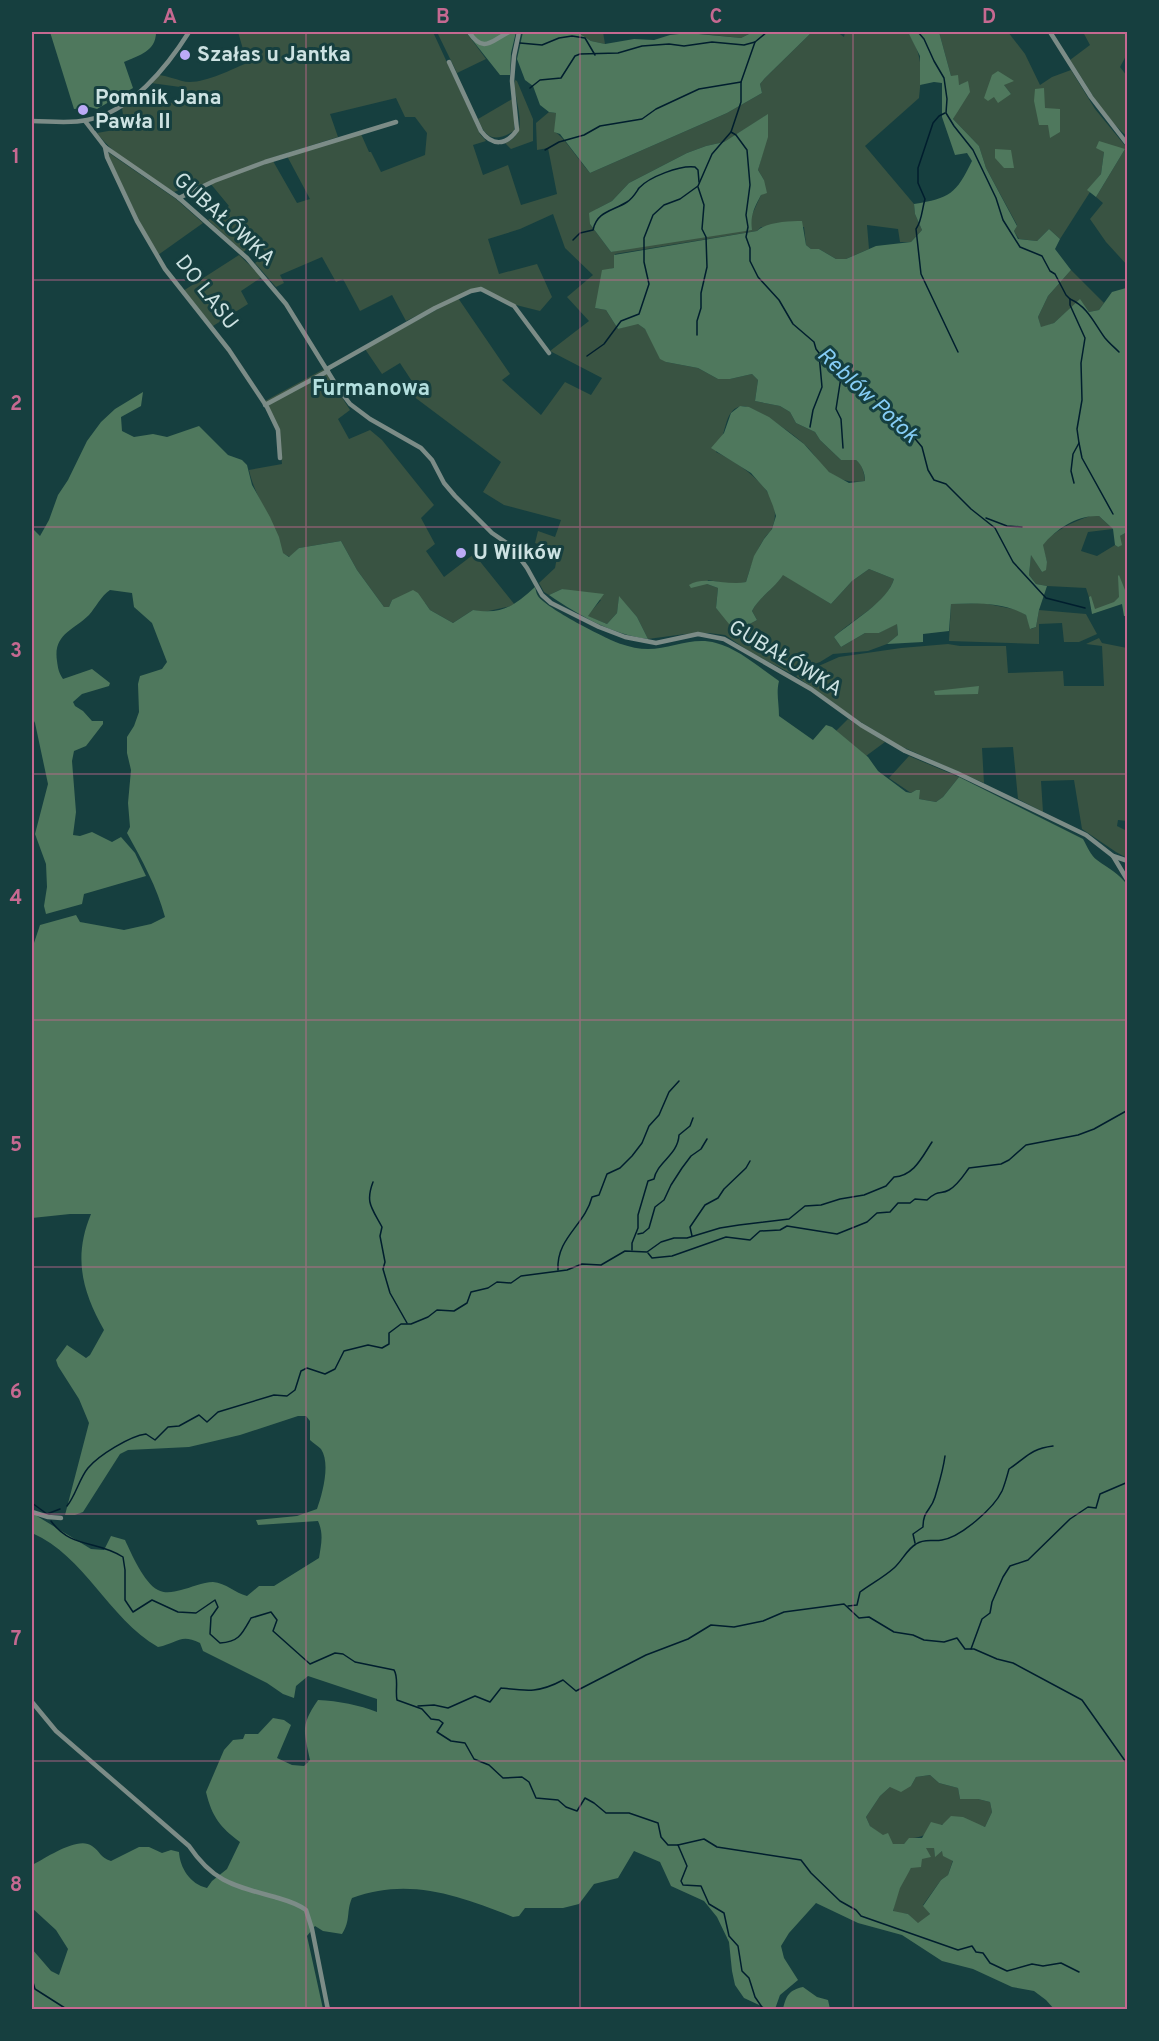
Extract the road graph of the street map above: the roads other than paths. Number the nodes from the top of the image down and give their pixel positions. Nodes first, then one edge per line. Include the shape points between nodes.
1 (189, 32) edge
2 (469, 32) edge
3 (509, 32) edge
4 (519, 32) edge
5 (1050, 32) edge
6 (449, 62) dead end
7 (32, 120) edge
8 (85, 121) junction
9 (396, 122) dead end
10 (1128, 145) edge
11 (105, 147) junction
12 (179, 198) junction
13 (549, 353) dead end
14 (327, 370) junction
15 (266, 405) junction
16 (280, 458) dead end
17 (1113, 856) junction
18 (1128, 861) edge
19 (1128, 881) edge
20 (32, 1512) edge
21 (61, 1518) dead end
22 (32, 1702) edge
23 (328, 2010) edge

1 - 8 street via 166,63 130,99
2 - 3 street via 482,45
4 - 6 street via 512,81 518,123 507,140 494,142 481,131
5 - 10 street via 1091,97
7 - 8 street
8 - 11 street, GUBAŁÓWKA
9 - 12 street via 265,162
11 - 12 street, GUBAŁÓWKA
11 - 15 street, DO LASU via 151,246
12 - 14 street, GUBAŁÓWKA via 263,275 299,322
13 - 14 street via 514,306 481,289 435,308
14 - 15 street
14 - 17 street, GUBAŁÓWKA via 350,404 420,448 432,460 455,496 511,546 551,603 625,637 656,643 698,634 724,639 811,689 905,751 1086,835
15 - 16 street, DO LASU via 278,430
17 - 18 street, GUBAŁÓWKA
17 - 19 street, GUBAŁÓWKA
20 - 21 street
22 - 23 street via 56,1731 189,1846 212,1873 231,1885 306,1910

